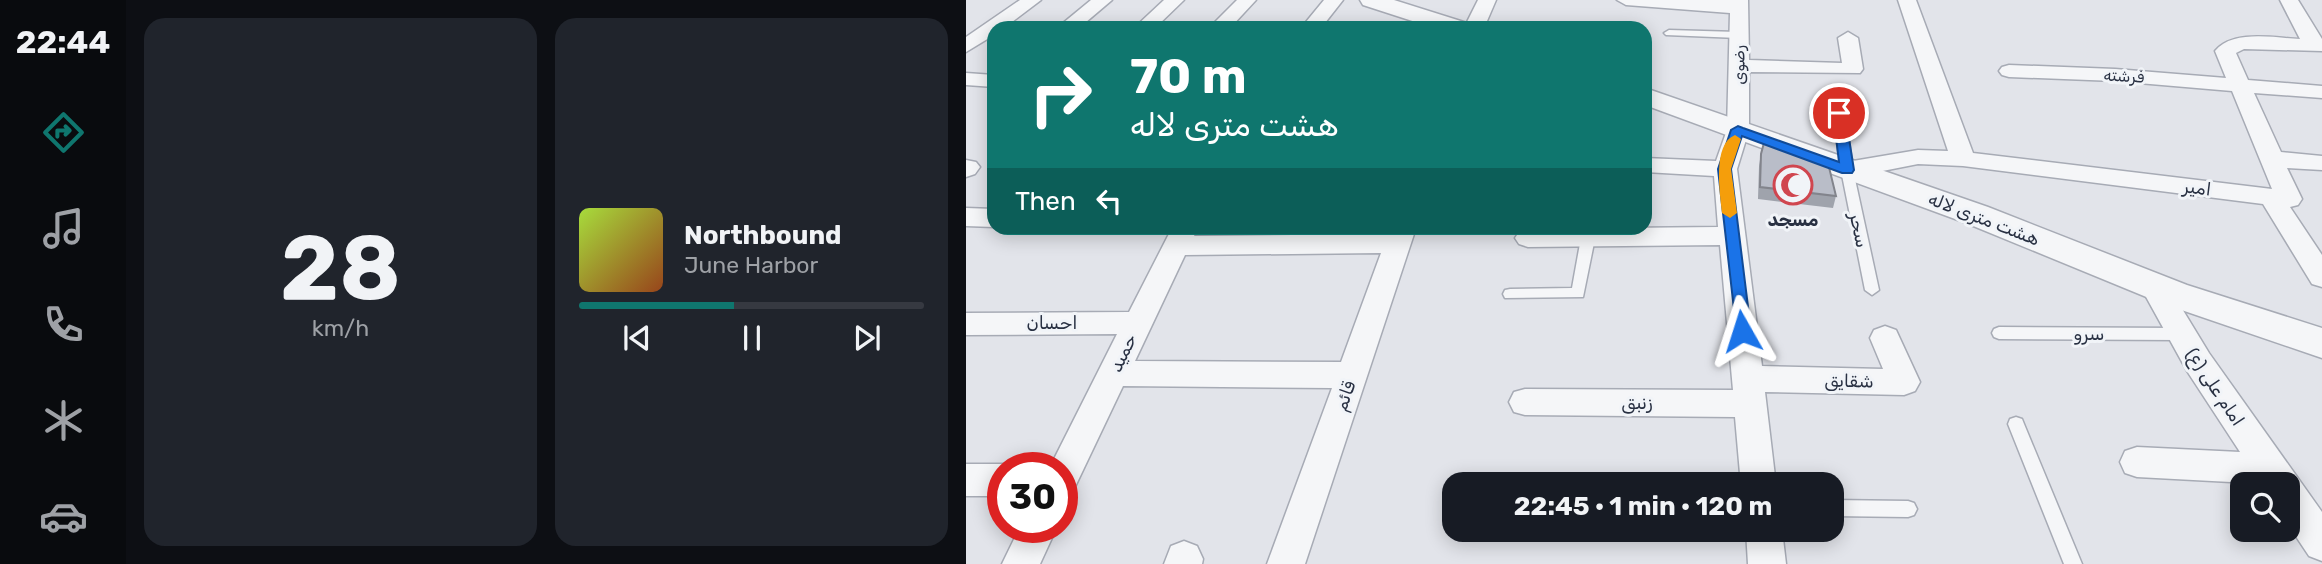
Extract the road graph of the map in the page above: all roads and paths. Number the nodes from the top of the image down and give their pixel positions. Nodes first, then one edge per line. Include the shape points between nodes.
1 (1031, 0) edge
2 (1103, 0) edge
3 (1175, 0) edge
4 (1247, 0) edge
5 (1334, 0) edge
6 (1371, 0) edge
7 (1488, 0) edge
8 (1626, 0) edge
9 (1907, 0) edge
10 (2289, 0) edge
11 (1739, 4) edge
12 (1001, 21) edge
13 (1076, 21) edge
14 (1152, 21) edge
15 (1226, 21) edge
16 (1317, 21) edge
17 (1436, 21) edge
18 (1478, 21) edge
19 (987, 31) edge
20 (1669, 33) dead end
21 (1738, 35) junction
22 (1848, 38) dead end
23 (2318, 45) edge
24 (966, 46) edge
25 (1740, 66) junction
26 (2008, 71) dead end
27 (966, 79) edge
28 (987, 80) edge
29 (2239, 84) junction
30 (2322, 92) edge
31 (1652, 99) edge
32 (1839, 113) dead end
33 (1738, 130) junction
34 (1963, 159) junction
35 (2272, 159) junction
36 (2322, 163) edge
37 (1652, 165) edge
38 (1725, 169) junction
39 (1847, 170) junction
40 (2271, 197) junction
41 (966, 217) edge
42 (987, 218) edge
43 (1401, 235) edge
44 (1279, 236) edge
45 (1732, 236) junction
46 (1180, 237) edge
47 (1528, 238) dead end
48 (1588, 238) junction
49 (2322, 277) edge
50 (2154, 286) junction
51 (1872, 290) dead end
52 (1510, 294) dead end
53 (1138, 323) junction
54 (966, 324) edge
55 (1999, 333) dead end
56 (2180, 334) junction
57 (1885, 338) dead end
58 (2322, 343) edge
59 (1114, 373) junction
60 (1352, 374) junction
61 (1749, 391) junction
62 (1525, 402) dead end
63 (2016, 424) dead end
64 (1075, 452) edge
65 (2137, 462) dead end
66 (1758, 472) edge
67 (2273, 472) edge
68 (2230, 475) edge
69 (966, 480) edge
70 (987, 480) edge
71 (1844, 508) edge
72 (1908, 509) dead end
73 (2300, 511) edge
74 (1765, 542) edge
75 (1031, 543) edge
76 (2322, 543) edge
77 (1021, 564) edge
78 (1286, 564) edge
79 (1767, 564) edge
80 (2073, 564) edge

1 - 12 street
2 - 13 street
3 - 14 street
4 - 15 street
5 - 16 street
6 - 17 street
7 - 18 street
8 - 11 street
9 - 34 street
10 - 23 street
11 - 21 street, رضوی
19 - 24 street
20 - 21 lane
21 - 25 street, رضوی
22 - 25 street via 1853,69
23 - 29 street via 2241,43 2225,51
25 - 33 street, رضوی
26 - 29 street, فرشته
27 - 28 street
29 - 30 street, فرشته
29 - 35 street
31 - 33 street, هشت متری لاله
32 - 39 lane, سحر
33 - 38 street, رضوی
33 - 39 street, هشت متری لاله
34 - 39 street, امیر via 1918,157
34 - 40 street, امیر
35 - 36 street
35 - 40 street via 2289,199
37 - 38 street
38 - 45 street
39 - 50 street, هشت متری لاله via 1977,215
39 - 51 lane, سحر
40 - 49 street
41 - 42 street
43 - 44 street
43 - 60 street, قائم
44 - 46 street
45 - 48 street
45 - 61 street
46 - 53 street, حمید
47 - 48 street
48 - 52 lane via 1578,293
50 - 56 street, امام علی (ع)
50 - 58 street, هشت متری لاله
53 - 54 street, احسان
53 - 59 street, حمید
55 - 56 lane, سرو
56 - 67 street, امام علی (ع)
57 - 61 street, شقایق via 1904,382
59 - 60 street
59 - 64 street, حمید
60 - 78 street, قائم
61 - 62 street, زنبق
61 - 66 street
63 - 80 lane
65 - 68 street
69 - 70 street
71 - 72 lane
73 - 76 street, امام علی (ع)
74 - 79 street
75 - 77 street

